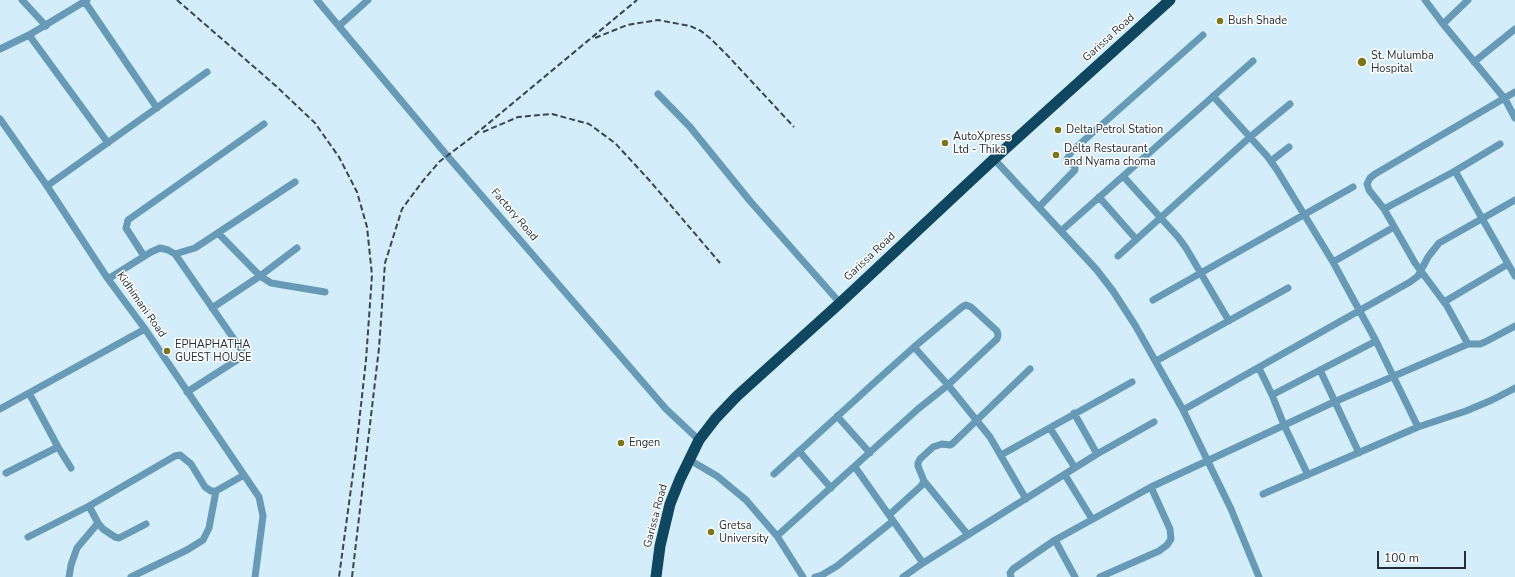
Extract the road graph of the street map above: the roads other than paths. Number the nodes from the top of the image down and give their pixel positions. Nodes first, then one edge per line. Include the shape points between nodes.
1 (22, 0) edge
2 (317, 0) edge
3 (367, 0) edge
4 (1170, 0) edge
5 (1425, 0) edge
6 (1468, 0) edge
7 (86, 1) edge
8 (1443, 24) junction
9 (46, 26) junction
10 (339, 26) junction
11 (1515, 29) edge
12 (1203, 35) dead end
13 (29, 36) junction
14 (0, 49) edge
15 (1253, 61) dead end
16 (1474, 62) junction
17 (207, 72) dead end
18 (1515, 92) edge
19 (658, 94) dead end
20 (1213, 96) junction
21 (1505, 99) junction
22 (1290, 104) dead end
23 (157, 108) junction
24 (1515, 118) edge
25 (0, 119) edge
26 (264, 124) dead end
27 (1250, 137) junction
28 (108, 143) junction
29 (1500, 144) dead end
30 (1289, 147) dead end
31 (994, 159) junction
32 (1271, 161) junction
33 (1454, 171) junction
34 (1123, 176) junction
35 (295, 182) dead end
36 (47, 186) junction
37 (1353, 187) dead end
38 (1099, 197) junction
39 (1515, 200) edge
40 (1039, 207) junction
41 (1384, 209) junction
42 (1304, 215) junction
43 (1160, 217) junction
44 (1481, 219) junction
45 (1394, 227) junction
46 (1061, 231) junction
47 (218, 233) junction
48 (1136, 239) junction
49 (297, 248) dead end
50 (174, 254) junction
51 (144, 256) junction
52 (1118, 256) dead end
53 (1333, 262) junction
54 (1508, 264) junction
55 (1422, 271) junction
56 (1200, 273) junction
57 (260, 276) junction
58 (1515, 276) edge
59 (108, 279) junction
60 (1288, 288) dead end
61 (325, 292) dead end
62 (1153, 300) dead end
63 (1444, 302) junction
64 (840, 303) junction
65 (212, 308) junction
66 (1360, 310) junction
67 (1229, 321) junction
68 (1515, 326) edge
69 (145, 329) junction
70 (1376, 341) junction
71 (1468, 344) junction
72 (914, 347) junction
73 (1156, 361) junction
74 (1259, 368) junction
75 (1030, 369) dead end
76 (1320, 370) junction
77 (1394, 376) junction
78 (1132, 382) dead end
79 (948, 385) junction
80 (1515, 388) edge
81 (187, 392) junction
82 (30, 393) junction
83 (1272, 395) junction
84 (1334, 402) junction
85 (0, 409) edge
86 (1183, 410) junction
87 (1074, 413) junction
88 (837, 416) junction
89 (977, 419) junction
90 (1154, 422) dead end
91 (1284, 425) junction
92 (1418, 427) junction
93 (1050, 428) junction
94 (699, 440) junction
95 (58, 447) junction
96 (798, 451) junction
97 (870, 453) junction
98 (1359, 453) junction
99 (1097, 454) junction
100 (1001, 455) junction
101 (688, 459) junction
102 (1207, 460) junction
103 (855, 467) junction
104 (71, 468) dead end
105 (1075, 468) junction
106 (6, 473) dead end
107 (774, 474) dead end
108 (244, 475) junction
109 (1065, 475) junction
110 (1308, 475) junction
111 (924, 481) junction
112 (1151, 487) junction
113 (831, 488) junction
114 (216, 491) junction
115 (1263, 494) dead end
116 (1026, 499) junction
117 (89, 506) junction
118 (888, 515) junction
119 (1092, 519) junction
120 (893, 521) junction
121 (98, 523) junction
122 (146, 524) dead end
123 (968, 535) junction
124 (777, 536) junction
125 (28, 537) dead end
126 (1056, 540) junction
127 (923, 563) junction
128 (69, 577) edge
129 (131, 577) edge
130 (255, 577) edge
131 (656, 577) edge
132 (803, 577) edge
133 (815, 577) edge
134 (903, 577) edge
135 (1011, 577) edge
136 (1075, 577) edge
137 (1100, 577) edge
138 (1259, 577) edge

1 - 9 street
2 - 10 street, Factory Road
3 - 10 street
4 - 31 highway, Garissa Road
5 - 8 street
6 - 8 street
7 - 9 street
7 - 23 street
8 - 16 street
9 - 13 street
10 - 94 street, Factory Road via 666,409
11 - 16 street
12 - 40 street via 1072,152 1067,159 1075,170
13 - 14 street
13 - 28 street
15 - 20 street
16 - 21 street
17 - 23 street
18 - 21 street
19 - 64 street via 690,127 750,201
20 - 27 street
20 - 34 street
21 - 24 street
21 - 41 street via 1370,178 1367,184 1369,190
22 - 27 street
23 - 28 street
25 - 36 street, Kidhimani Road
26 - 51 street via 128,220 126,228
27 - 32 street
27 - 43 street
28 - 36 street
29 - 33 street
30 - 32 street
31 - 40 street
31 - 64 highway, Garissa Road
32 - 42 street
33 - 41 street
33 - 44 street
34 - 38 street
34 - 43 street
35 - 47 street
36 - 59 street, Kidhimani Road
37 - 42 street
38 - 46 street
38 - 48 street
39 - 44 street
40 - 46 street
41 - 45 street
42 - 53 street
42 - 56 street
43 - 48 street
43 - 56 street via 1186,248
44 - 54 street
44 - 55 street via 1439,243 1428,257
45 - 53 street
45 - 55 street
46 - 73 street via 1113,291
47 - 50 street via 195,248
47 - 57 street
48 - 52 street
49 - 57 street
50 - 51 street via 160,248
50 - 65 street
51 - 59 street
53 - 66 street
54 - 58 street
54 - 63 street
55 - 63 street
55 - 66 street via 1410,282
56 - 62 street
56 - 67 street
57 - 61 street via 271,283
57 - 65 street
59 - 69 street, Kidhimani Road
60 - 67 street
63 - 71 street
64 - 94 highway, Garissa Road via 737,396
65 - 81 street via 242,351 242,356
66 - 70 street
66 - 74 street
67 - 73 street
68 - 71 street via 1480,344
69 - 81 street, Kidhimani Road
69 - 82 street
70 - 76 street
70 - 77 street
71 - 77 street
72 - 79 street
72 - 79 street via 966,306 996,331 997,339
72 - 88 street
73 - 86 street
74 - 83 street
74 - 86 street
75 - 89 street
76 - 83 street
76 - 84 street
77 - 84 street
77 - 92 street
78 - 87 street
79 - 89 street
79 - 97 street
80 - 92 street via 1466,411
81 - 108 street, Kidhimani Road
82 - 85 street
82 - 95 street
83 - 91 street
84 - 91 street
84 - 98 street
86 - 102 street
87 - 93 street
87 - 99 street
88 - 96 street
88 - 97 street
89 - 100 street
89 - 111 street via 952,444 938,445 920,459 918,466
90 - 99 street
91 - 102 street
91 - 110 street
92 - 98 street
93 - 100 street
93 - 105 street
94 - 101 highway, Garissa Road
95 - 104 street
95 - 106 street
96 - 107 street
96 - 113 street
97 - 103 street
98 - 110 street
99 - 105 street
100 - 116 street
101 - 124 street via 733,488
101 - 131 highway, Garissa Road via 670,504
102 - 112 street
102 - 138 street via 1231,509
103 - 113 street
103 - 118 street
105 - 109 street
108 - 114 street
108 - 130 street, Kidhimani Road via 259,497 263,516
109 - 116 street
109 - 119 street
110 - 115 street
111 - 118 street
111 - 123 street
112 - 119 street
112 - 137 street via 1171,538 1159,551
113 - 124 street
114 - 117 street via 205,488 191,464 177,455
114 - 129 street via 209,528 203,540
116 - 123 street
117 - 121 street
117 - 125 street
118 - 120 street
119 - 126 street
120 - 127 street
120 - 133 street via 837,566
121 - 122 street via 111,535 119,538
121 - 128 street via 77,548
123 - 127 street
124 - 132 street
126 - 135 street via 1013,568
126 - 136 street
127 - 134 street

